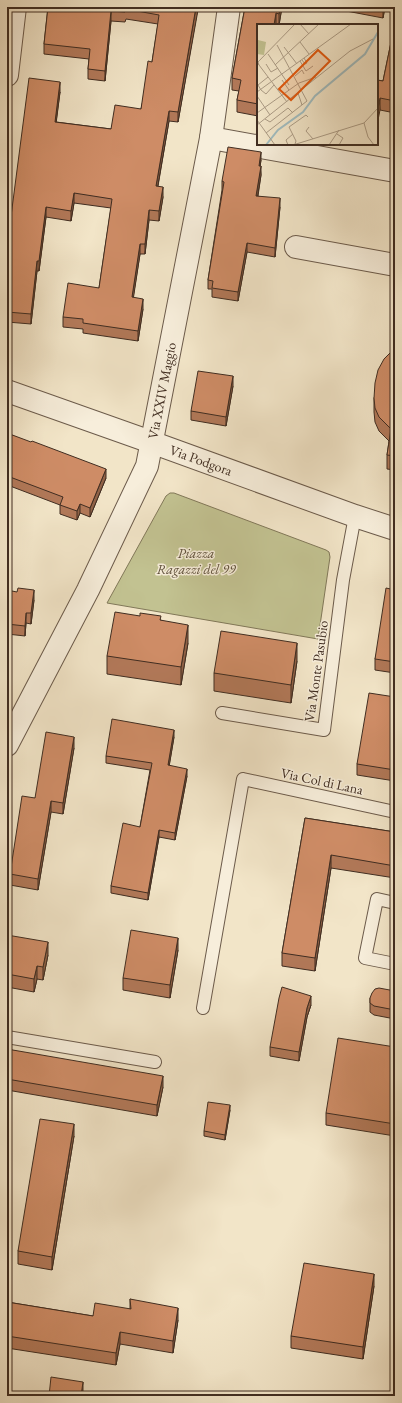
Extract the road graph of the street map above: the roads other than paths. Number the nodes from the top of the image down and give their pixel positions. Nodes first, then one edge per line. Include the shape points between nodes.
1 (15, 7) edge
2 (229, 7) edge
3 (7, 75) edge
4 (211, 138) junction
5 (395, 171) edge
6 (296, 247) dead end
7 (395, 265) edge
8 (7, 392) edge
9 (151, 442) junction
10 (355, 516) junction
11 (395, 529) edge
12 (222, 712) dead end
13 (7, 745) edge
14 (395, 812) edge
15 (395, 902) edge
16 (395, 964) edge
17 (203, 1008) dead end
18 (7, 1037) edge
19 (155, 1062) dead end

1 - 3 street
2 - 4 street, Via XXIV Maggio
4 - 5 street
4 - 9 street, Via XXIV Maggio
6 - 7 street
8 - 9 street, Via Podgora
9 - 10 street, Via Podgora
9 - 13 street, Via XXIV Maggio via 147,466 134,494 88,590
10 - 11 street, Via Podgora
10 - 12 lane, Via Monte Pasubio via 343,580 324,730
14 - 17 lane, Via Col di Lana via 243,779
15 - 16 lane via 377,899 365,958
18 - 19 lane

